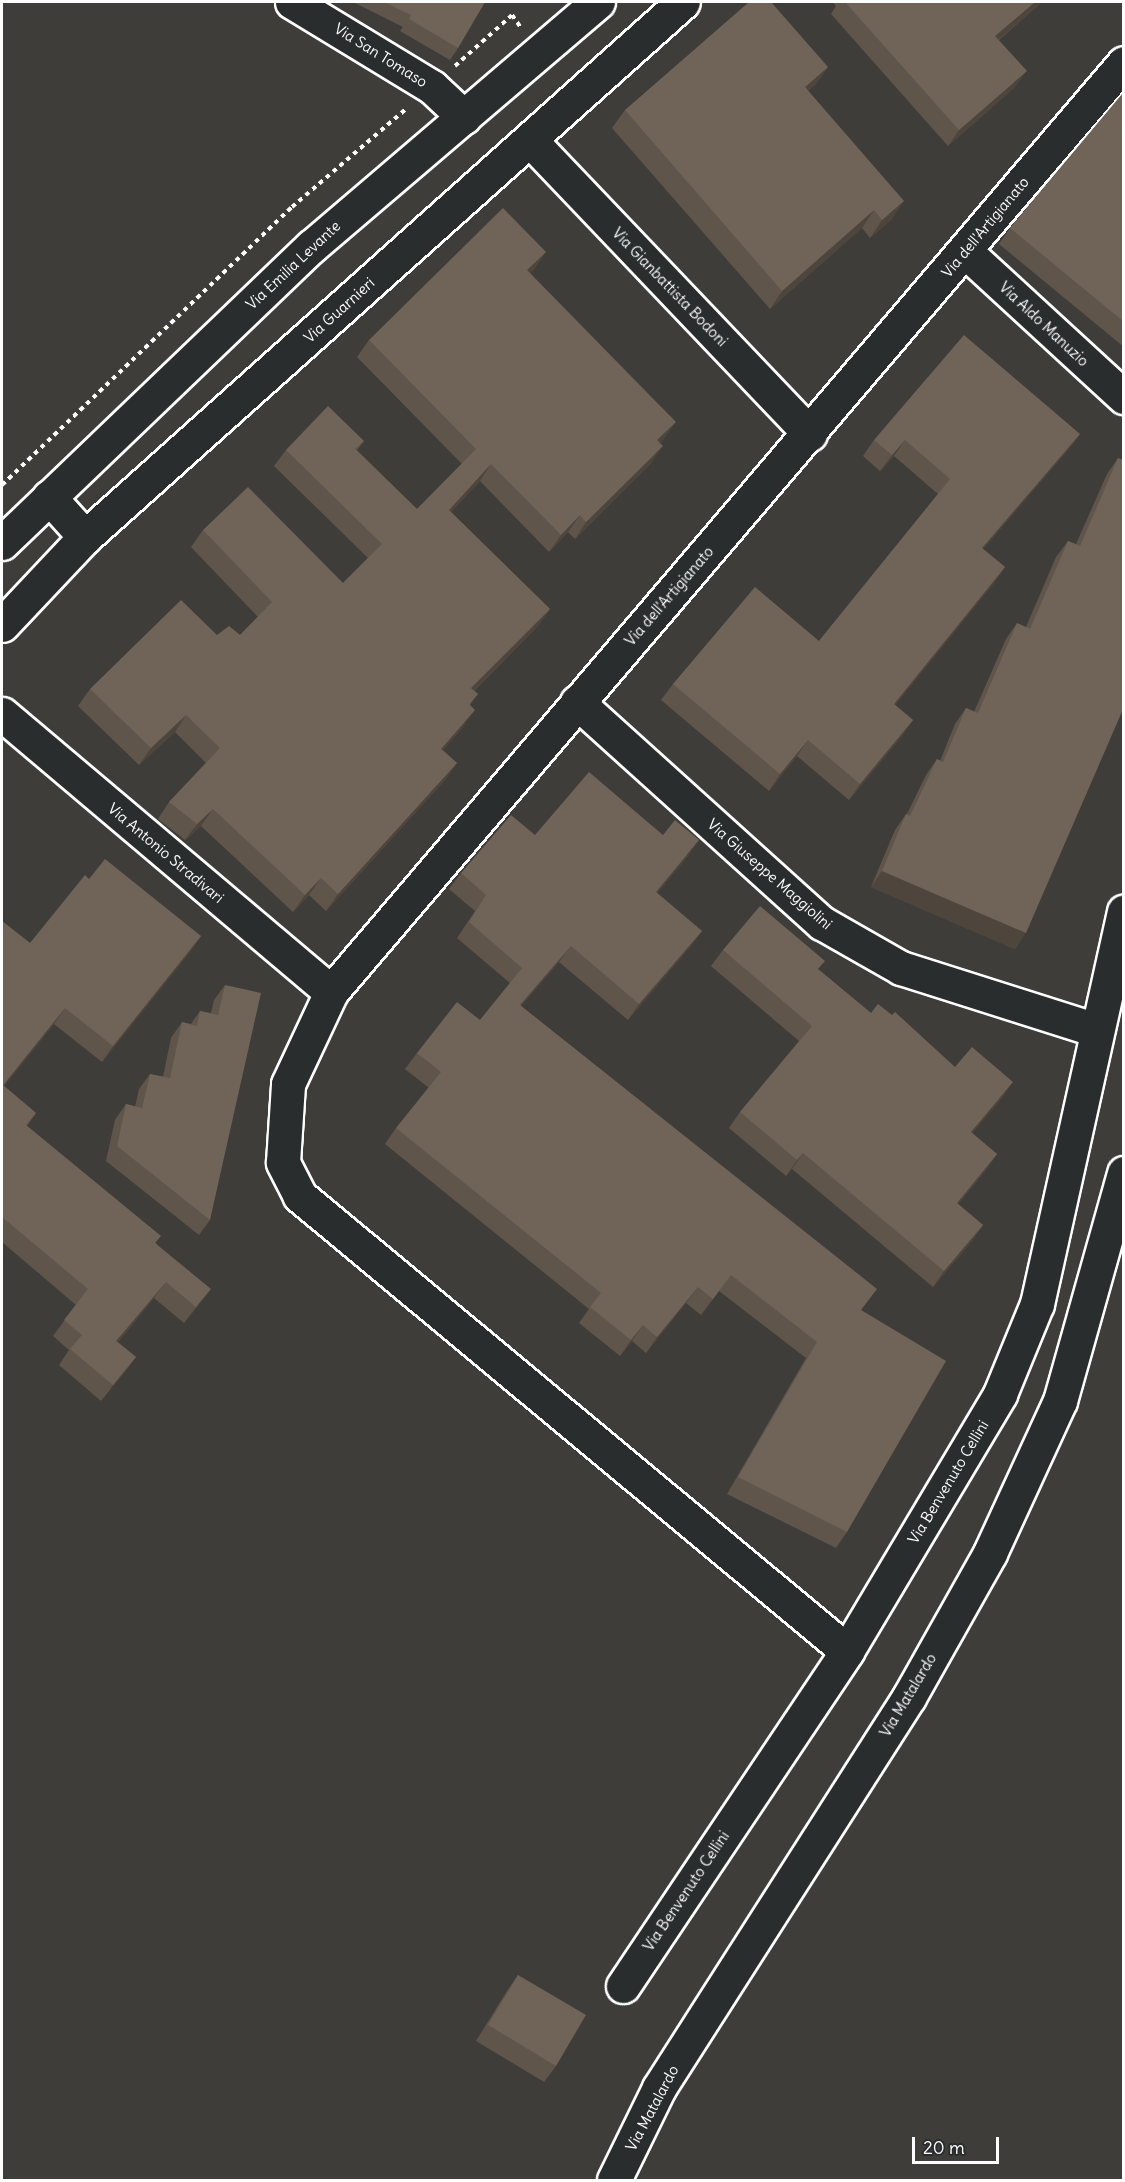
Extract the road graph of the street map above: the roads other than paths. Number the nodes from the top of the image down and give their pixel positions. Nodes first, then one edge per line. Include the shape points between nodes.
1 (292, 2) edge
2 (598, 2) edge
3 (683, 2) edge
4 (1124, 63) edge
5 (464, 117) junction
6 (531, 140) junction
7 (965, 250) junction
8 (1124, 397) edge
9 (810, 434) junction
10 (49, 497) junction
11 (85, 537) junction
12 (2, 543) edge
13 (2, 625) edge
14 (577, 702) junction
15 (2, 714) edge
16 (1124, 912) edge
17 (331, 992) junction
18 (1096, 1030) junction
19 (1124, 1173) edge
20 (847, 1651) junction
21 (623, 1986) dead end
22 (614, 2181) edge

1 - 5 street, Via San Tomaso via 432,87
2 - 5 street, Via Emilia Levante
3 - 6 street, Via Guarnieri
4 - 7 street, Via dell'Artigianato
5 - 10 street, Via Emilia Levante via 312,246
6 - 9 street, Via Gianbattista Bodoni
6 - 11 street, Via Guarnieri
7 - 8 street, Via Aldo Manuzio
7 - 9 street, Via dell'Artigianato
9 - 14 street, Via dell'Artigianato
10 - 11 street
10 - 12 street, Via Emilia Levante
11 - 13 street, Via Guarnieri
14 - 17 street, Via dell'Artigianato
14 - 18 street, Via Giuseppe Maggiolini via 822,923 901,968
15 - 17 street, Via Antonio Stradivari
16 - 18 street, Via Benvenuto Cellini
17 - 20 street, Via dell'Artigianato via 288,1084 283,1162 300,1196
18 - 20 street, Via Benvenuto Cellini via 1037,1304 1000,1394
19 - 22 street, Via Matalardo via 1060,1401 990,1553 909,1697 659,2088
20 - 21 street, Via Benvenuto Cellini

